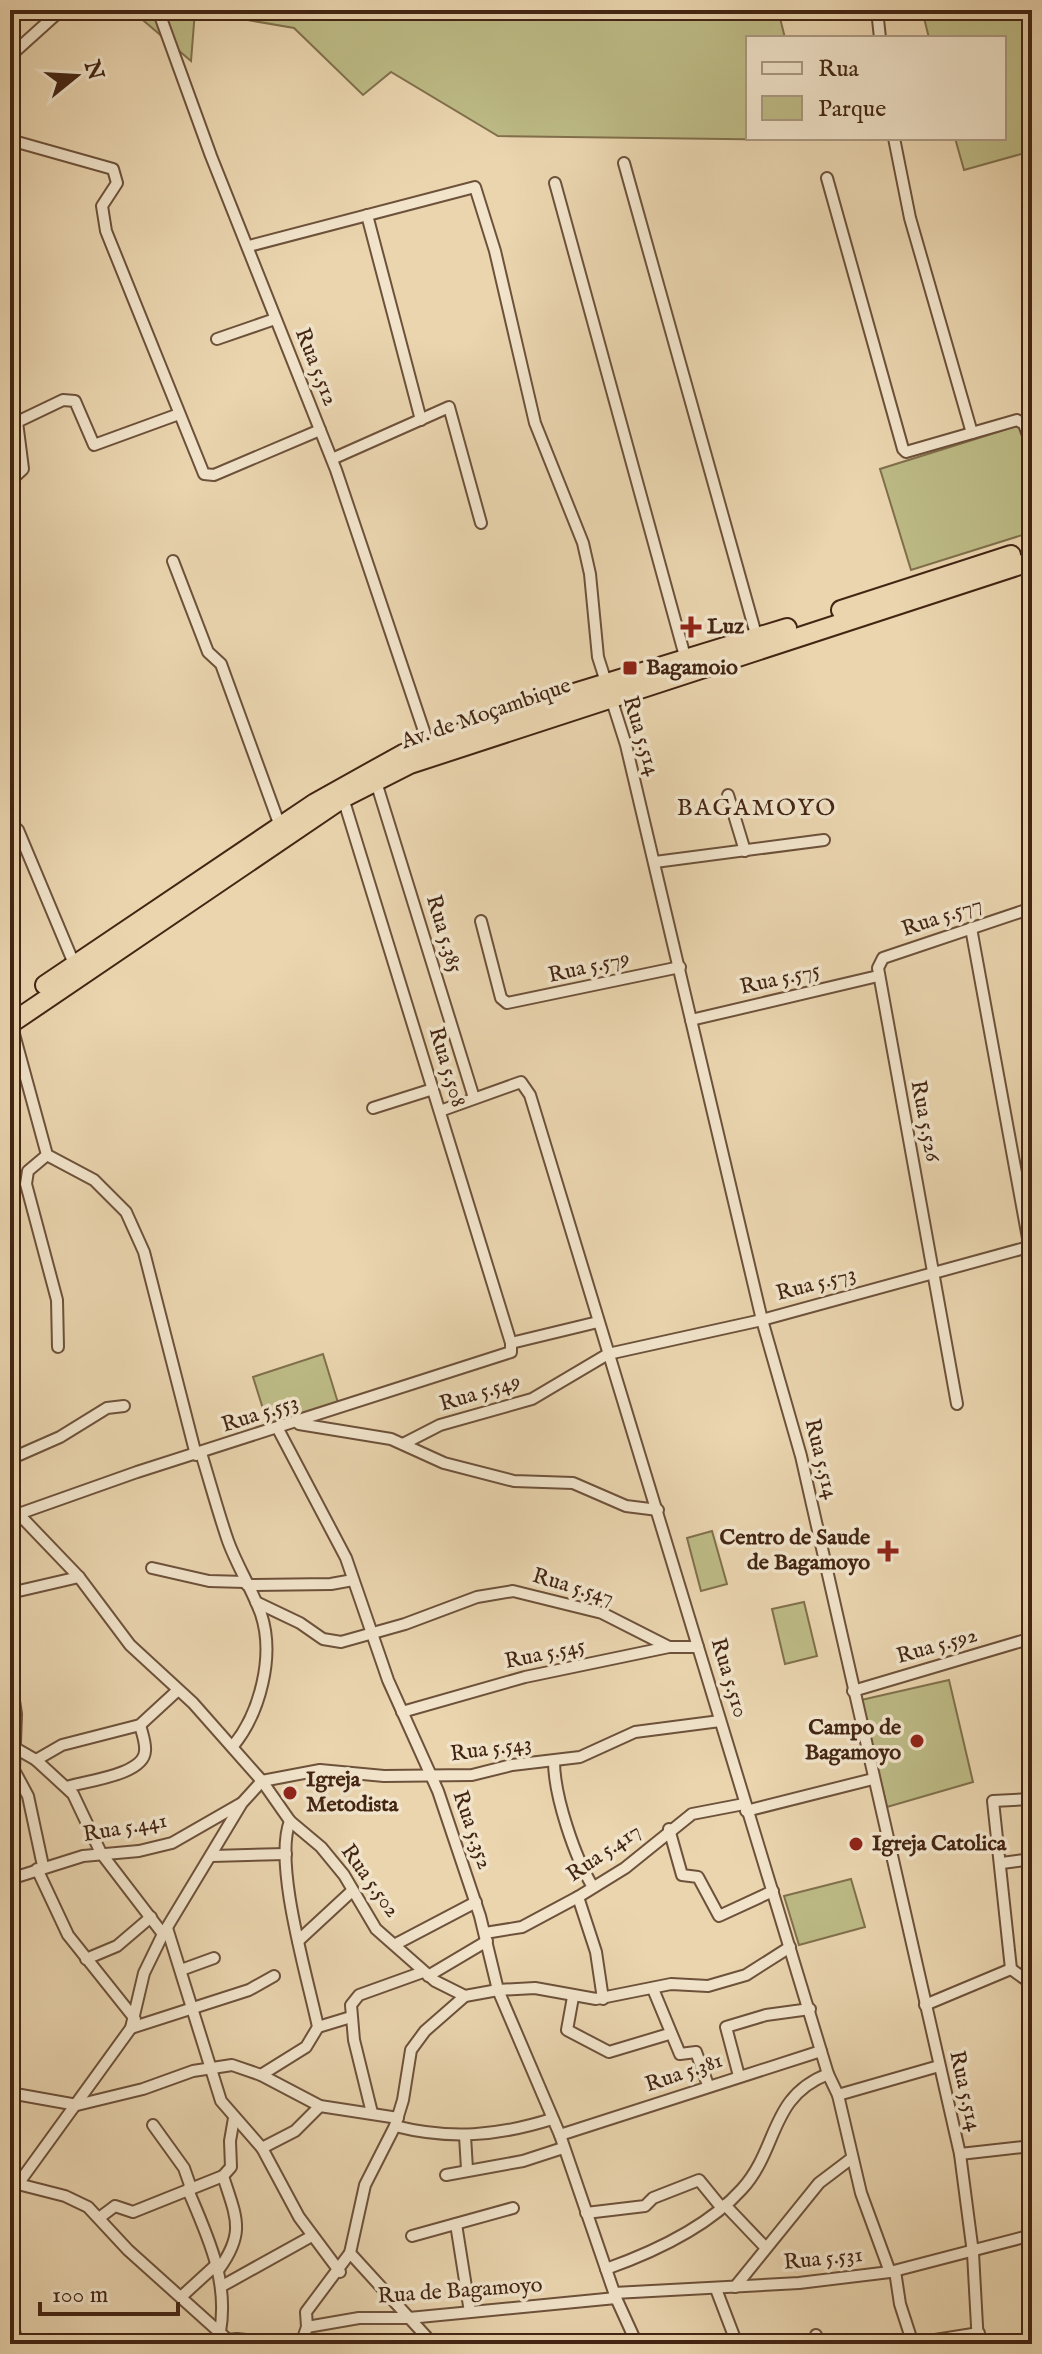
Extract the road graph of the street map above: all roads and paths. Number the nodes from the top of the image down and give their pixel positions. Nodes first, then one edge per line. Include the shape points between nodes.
1 (61, 10) edge
2 (158, 10) edge
3 (877, 10) edge
4 (880, 36) edge
5 (10, 56) edge
6 (10, 140) edge
7 (894, 140) edge
8 (624, 163) dead end
9 (827, 178) dead end
10 (555, 183) dead end
11 (367, 215) junction
12 (249, 246) junction
13 (275, 319) junction
14 (217, 339) dead end
15 (179, 414) junction
16 (421, 420) junction
17 (320, 430) junction
18 (972, 433) junction
19 (1032, 447) edge
20 (332, 459) junction
21 (10, 481) edge
22 (481, 523) dead end
23 (1032, 549) edge
24 (173, 561) dead end
25 (1032, 561) edge
26 (757, 638) junction
27 (686, 660) junction
28 (607, 691) junction
29 (559, 703) junction
30 (428, 743) junction
31 (376, 782) junction
32 (728, 795) dead end
33 (343, 798) junction
34 (10, 823) edge
35 (280, 826) junction
36 (824, 840) dead end
37 (745, 851) junction
38 (655, 862) junction
39 (1032, 908) edge
40 (481, 921) dead end
41 (971, 928) junction
42 (75, 966) junction
43 (680, 967) junction
44 (878, 976) junction
45 (10, 1019) edge
46 (691, 1020) junction
47 (433, 1089) junction
48 (474, 1098) junction
49 (373, 1108) dead end
50 (440, 1111) junction
51 (47, 1155) junction
52 (1031, 1246) edge
53 (1032, 1260) edge
54 (933, 1273) junction
55 (762, 1320) junction
56 (598, 1322) junction
57 (512, 1346) junction
58 (58, 1347) dead end
59 (608, 1354) junction
60 (957, 1404) dead end
61 (124, 1406) dead end
62 (297, 1423) junction
63 (278, 1429) junction
64 (403, 1444) junction
65 (198, 1454) junction
66 (10, 1459) edge
67 (10, 1505) edge
68 (658, 1510) junction
69 (14, 1516) edge
70 (152, 1568) dead end
71 (79, 1577) junction
72 (353, 1580) junction
73 (246, 1584) junction
74 (10, 1593) edge
75 (256, 1602) junction
76 (1032, 1638) edge
77 (373, 1639) junction
78 (669, 1647) junction
79 (698, 1647) junction
80 (10, 1674) edge
81 (178, 1690) junction
82 (853, 1691) junction
83 (402, 1712) junction
84 (720, 1721) junction
85 (140, 1725) junction
86 (12, 1746) edge
87 (233, 1746) junction
88 (36, 1760) junction
89 (554, 1761) junction
90 (431, 1774) junction
91 (873, 1779) junction
92 (262, 1781) junction
93 (67, 1787) junction
94 (1032, 1799) edge
95 (242, 1803) junction
96 (745, 1807) junction
97 (290, 1821) junction
98 (669, 1829) junction
99 (101, 1853) junction
100 (286, 1854) junction
101 (212, 1856) junction
102 (1032, 1859) edge
103 (1002, 1863) junction
104 (40, 1868) junction
105 (10, 1879) edge
106 (593, 1887) junction
107 (352, 1891) junction
108 (773, 1891) junction
109 (578, 1897) junction
110 (476, 1902) junction
111 (151, 1917) junction
112 (165, 1931) junction
113 (486, 1937) junction
114 (298, 1941) junction
115 (396, 1944) junction
116 (790, 1947) junction
117 (214, 1958) dead end
118 (86, 1959) junction
119 (1011, 1969) junction
120 (181, 1970) junction
121 (426, 1974) junction
122 (274, 1976) dead end
123 (1032, 1984) edge
124 (653, 1989) junction
125 (498, 1990) junction
126 (465, 1996) junction
127 (573, 1997) junction
128 (603, 1999) junction
129 (925, 2005) junction
130 (192, 2009) junction
131 (810, 2009) junction
132 (351, 2017) junction
133 (133, 2023) junction
134 (318, 2027) junction
135 (669, 2034) junction
136 (821, 2051) junction
137 (939, 2066) junction
138 (208, 2067) junction
139 (828, 2074) junction
140 (261, 2075) junction
141 (739, 2076) junction
142 (708, 2085) junction
143 (10, 2093) edge
144 (838, 2095) junction
145 (77, 2105) junction
146 (320, 2106) junction
147 (372, 2113) junction
148 (234, 2118) junction
149 (552, 2119) junction
150 (396, 2122) junction
151 (153, 2125) dead end
152 (560, 2135) junction
153 (465, 2136) junction
154 (1032, 2146) edge
155 (262, 2148) junction
156 (563, 2148) junction
157 (960, 2154) junction
158 (852, 2158) junction
159 (467, 2169) junction
160 (446, 2175) dead end
161 (223, 2176) junction
162 (14, 2183) edge
163 (188, 2190) junction
164 (723, 2206) junction
165 (513, 2208) dead end
166 (586, 2213) junction
167 (99, 2218) junction
168 (456, 2224) junction
169 (1032, 2235) edge
170 (312, 2236) junction
171 (412, 2236) dead end
172 (766, 2248) junction
173 (350, 2253) junction
174 (973, 2253) junction
175 (218, 2267) junction
176 (606, 2269) junction
177 (892, 2271) junction
178 (340, 2272) junction
179 (222, 2286) junction
180 (735, 2287) junction
181 (716, 2289) junction
182 (182, 2296) junction
183 (615, 2296) junction
184 (470, 2312) junction
185 (10, 2313) edge
186 (409, 2318) junction
187 (307, 2327) junction
188 (230, 2338) edge
189 (978, 2339) edge
190 (17, 2344) edge
191 (176, 2344) edge
192 (282, 2344) edge
193 (301, 2344) edge
194 (433, 2344) edge
195 (637, 2344) edge
196 (737, 2344) edge
197 (912, 2344) edge

1 - 5 street
2 - 12 street, Rua 5.512
3 - 4 street
6 - 15 street via 113,169 117,183 102,206 106,231
7 - 18 street via 910,218
8 - 26 street
9 - 18 street via 903,449 926,448
10 - 27 street
11 - 12 street
11 - 16 street
11 - 28 street, Rua 5.514 via 475,187 535,423 583,543 595,642
12 - 13 street, Rua 5.512
13 - 14 street
13 - 17 street, Rua 5.512
15 - 17 street via 207,477
15 - 21 street via 94,445 75,401 63,400 17,422 23,469
16 - 20 street
16 - 22 street via 449,407
17 - 20 street, Rua 5.512
18 - 19 street via 1017,420 1024,424
20 - 30 street, Rua 5.512
23 - 26 highway, Av. de Moçambique
24 - 35 street via 208,652 221,664
25 - 28 highway, Av. de Moçambique
26 - 27 highway, Av. de Moçambique
27 - 28 highway, Av. de Moçambique
28 - 29 highway, Av. de Moçambique
28 - 38 street, Rua 5.514
29 - 30 highway, Av. de Moçambique
29 - 31 highway, Av. de Moçambique
30 - 35 highway, Av. de Moçambique via 333,791
31 - 33 highway, Av. de Moçambique
31 - 48 street, Rua 5.385
32 - 37 street
33 - 45 highway, Av. de Moçambique
33 - 47 street, Rua 5.508
34 - 42 street via 18,830
35 - 42 highway, Av. de Moçambique
36 - 37 street
37 - 38 street
38 - 43 street, Rua 5.514
39 - 41 street, Rua 5.577
40 - 43 street, Rua 5.579 via 501,998 507,1003
41 - 44 street, Rua 5.577 via 883,958
41 - 52 street
42 - 45 highway, Av. de Moçambique
43 - 46 street, Rua 5.514
44 - 46 street, Rua 5.575
44 - 54 street, Rua 5.526
45 - 51 street
46 - 55 street, Rua 5.514
47 - 49 street
47 - 50 street, Rua 5.508
48 - 50 street
48 - 56 street, Rua 5.510 via 521,1082 530,1095
50 - 57 street, Rua 5.508
51 - 58 street via 28,1171 26,1184 57,1300
51 - 65 street via 94,1180 126,1212 144,1252
52 - 53 street
52 - 54 street, Rua 5.573
54 - 55 street, Rua 5.573
54 - 60 street, Rua 5.526
55 - 59 street, Rua 5.573
55 - 82 street, Rua 5.514 via 801,1456
56 - 57 street, Rua 5.553
56 - 59 street, Rua 5.510
57 - 62 street, Rua 5.553 via 507,1354
59 - 64 street, Rua 5.549 via 532,1399 440,1425
59 - 68 street, Rua 5.510
61 - 66 street via 107,1408
62 - 63 street, Rua 5.553
62 - 64 street
63 - 65 street, Rua 5.553
63 - 72 street, Rua 5.352
64 - 68 street via 444,1463 514,1481 573,1483 626,1506
65 - 69 street, Rua 5.553
65 - 73 street
67 - 69 street, Rua 5.502
68 - 79 street, Rua 5.510
69 - 71 street, Rua 5.502
70 - 73 street
71 - 74 street
71 - 81 street, Rua 5.502 via 130,1645
72 - 73 street
72 - 77 street, Rua 5.352
73 - 75 street
75 - 77 street, Rua 5.547 via 323,1639
75 - 87 street via 265,1634 262,1675 250,1724
76 - 82 street, Rua 5.592
77 - 78 street, Rua 5.547 via 507,1590 602,1613
77 - 83 street, Rua 5.352
78 - 79 street, Rua 5.545
78 - 83 street, Rua 5.545 via 504,1682
79 - 84 street, Rua 5.510
80 - 86 street via 16,1714
81 - 85 street
81 - 87 street, Rua 5.502
82 - 91 street, Rua 5.514
83 - 90 street, Rua 5.352
84 - 89 street, Rua 5.543 via 635,1732 580,1757
84 - 96 street, Rua 5.510
85 - 88 street via 62,1745
85 - 93 street via 143,1760 126,1771
86 - 88 street
86 - 104 street via 14,1770 28,1796
87 - 92 street, Rua 5.502
88 - 93 street
89 - 90 street, Rua 5.543 via 472,1775
89 - 106 street via 555,1784 578,1861
90 - 92 street, Rua 5.543 via 320,1770
90 - 110 street, Rua 5.352
91 - 96 street, Rua 5.417
91 - 129 street, Rua 5.514
92 - 95 street
92 - 97 street, Rua 5.502
93 - 99 street
94 - 103 street via 993,1801
95 - 99 street, Rua 5.441 via 172,1843
95 - 101 street
96 - 98 street, Rua 5.417 via 700,1810
96 - 108 street, Rua 5.510
97 - 100 street
97 - 107 street, Rua 5.502 via 321,1847
98 - 106 street, Rua 5.417 via 625,1868
98 - 108 street via 682,1875 698,1877 719,1916
99 - 104 street, Rua 5.441
99 - 111 street
100 - 101 street
100 - 114 street
101 - 112 street
102 - 103 street
103 - 119 street
104 - 105 street, Rua 5.441
104 - 118 street via 51,1904
106 - 109 street, Rua 5.417
107 - 114 street
107 - 115 street, Rua 5.502 via 371,1924
108 - 116 street, Rua 5.510
109 - 113 street, Rua 5.417 via 522,1927
109 - 128 street via 596,1952
110 - 113 street, Rua 5.352
110 - 115 street
111 - 112 street
111 - 118 street via 117,1946
112 - 120 street
112 - 133 street via 144,1973
113 - 121 street
113 - 125 street, Rua 5.352
114 - 134 street
115 - 121 street, Rua 5.502
116 - 124 street via 736,1980
116 - 131 street, Rua 5.510
117 - 120 street
118 - 133 street
119 - 123 street
119 - 129 street
120 - 130 street
121 - 126 street, Rua 5.502
121 - 132 street via 359,1995 351,2005
122 - 130 street
124 - 128 street
124 - 135 street
125 - 126 street
125 - 127 street via 535,1988
125 - 149 street
126 - 150 street via 411,2050
127 - 128 street
127 - 135 street via 567,2030 609,2052
129 - 137 street, Rua 5.514
130 - 133 street
130 - 138 street
131 - 136 street, Rua 5.510
131 - 141 street via 726,2027
132 - 134 street
132 - 147 street
133 - 145 street
134 - 140 street via 306,2047
135 - 142 street via 680,2054 696,2052
136 - 139 street, Rua 5.510
136 - 141 street, Rua 5.381
137 - 144 street
137 - 157 street, Rua 5.514
138 - 140 street via 232,2065
138 - 145 street
138 - 148 street
139 - 144 street, Rua 5.510
139 - 164 street via 810,2081 787,2102 750,2178
140 - 146 street
141 - 142 street, Rua 5.381
142 - 152 street, Rua 5.381
143 - 145 street
144 - 158 street, Rua 5.510
145 - 162 street
146 - 147 street
146 - 155 street via 295,2131
147 - 150 street
148 - 155 street
148 - 161 street via 232,2164
149 - 152 street
149 - 153 street
150 - 153 street via 434,2135
150 - 173 street via 365,2185
151 - 163 street via 184,2168
152 - 156 street
153 - 159 street
154 - 157 street
155 - 170 street
156 - 159 street via 523,2161
156 - 166 street
157 - 174 street, Rua 5.514
158 - 172 street via 819,2183
158 - 177 street, Rua 5.510
159 - 160 street
161 - 163 street
161 - 175 street via 237,2234 235,2248
162 - 167 street via 78,2201
163 - 167 street via 133,2212 115,2206
163 - 175 street
164 - 166 street via 699,2180 645,2206
164 - 172 street
164 - 176 street via 672,2242
165 - 168 street
166 - 176 street
167 - 182 street
168 - 171 street
168 - 184 street
169 - 174 street, Rua 5.531
170 - 178 street
170 - 179 street
172 - 180 street
173 - 178 street
173 - 186 street
174 - 177 street, Rua 5.531
174 - 189 street, Rua 5.514
175 - 179 street
175 - 182 street
176 - 183 street
177 - 180 street, Rua 5.531
177 - 197 street, Rua 5.510
178 - 187 street via 306,2312
179 - 188 street
180 - 181 street, Rua 5.531
181 - 183 street, Rua 5.531
181 - 196 street
182 - 188 street
183 - 184 street, Rua de Bagamoyo
183 - 195 street
184 - 186 street, Rua de Bagamoyo
185 - 190 street
186 - 187 street, Rua de Bagamoyo via 359,2318
186 - 194 street
187 - 193 street
188 - 191 street
188 - 192 street
189 - 197 street

